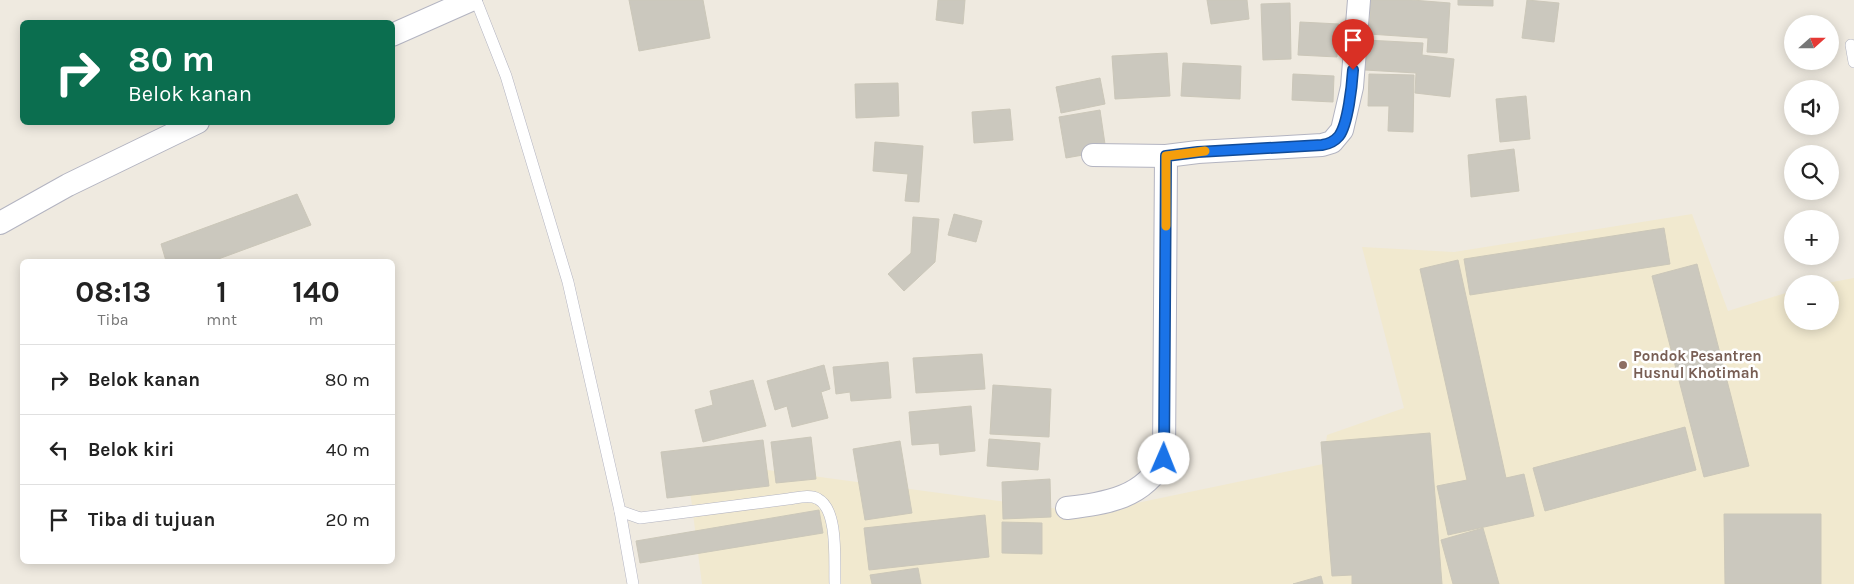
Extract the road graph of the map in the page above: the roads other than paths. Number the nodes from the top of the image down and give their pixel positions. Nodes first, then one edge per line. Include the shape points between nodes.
1 (472, 0) edge
2 (476, 0) edge
3 (1359, 0) edge
4 (395, 34) edge
5 (1851, 45) dead end
6 (1854, 62) edge
7 (192, 125) edge
8 (1093, 155) dead end
9 (1166, 156) junction
10 (0, 223) edge
11 (1067, 508) dead end
12 (620, 511) junction
13 (634, 584) edge
14 (835, 584) edge

1 - 4 street
2 - 12 lane via 506,76 568,282
3 - 9 street via 1352,86 1342,130 1332,142
5 - 6 lane
7 - 10 street via 68,185
8 - 9 street
9 - 11 street via 1164,459 1158,471 1138,489 1105,503
12 - 13 lane
12 - 14 lane via 640,518 788,499 818,499 825,504 832,519

